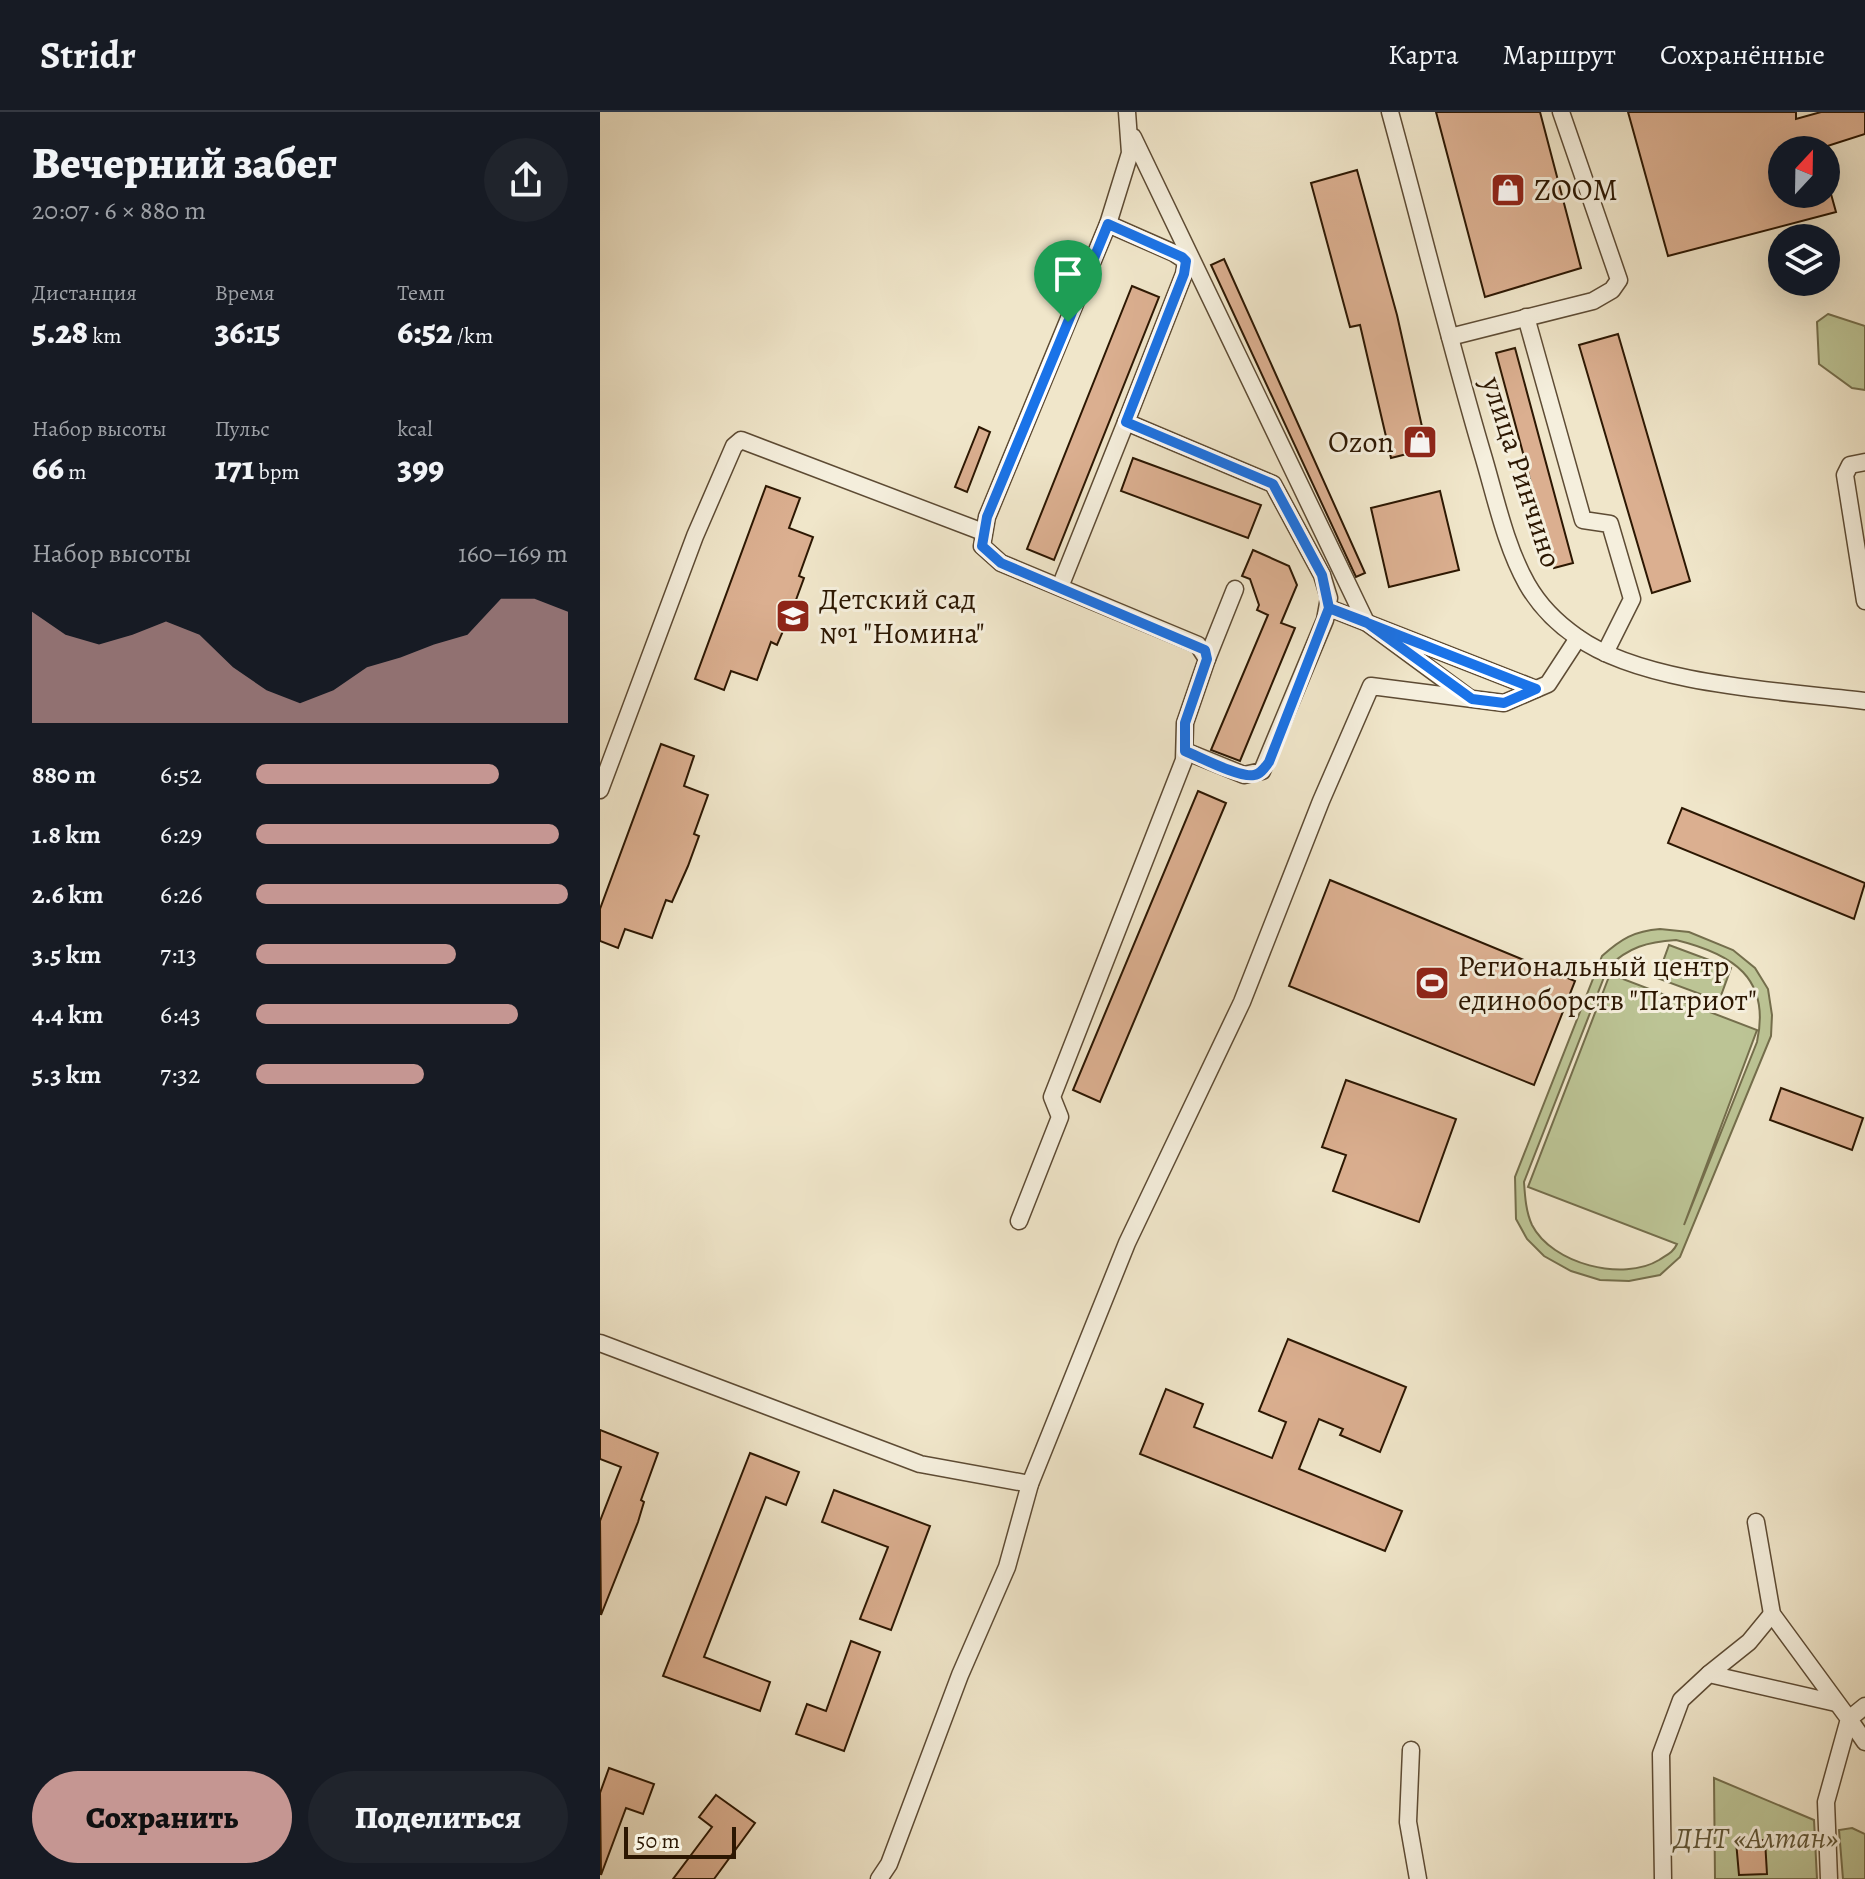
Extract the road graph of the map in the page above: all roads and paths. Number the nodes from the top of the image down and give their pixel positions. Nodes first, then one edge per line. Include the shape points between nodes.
1 (1127, 112) edge
2 (1390, 112) edge
3 (1561, 112) edge
4 (1131, 132) junction
5 (1108, 224) junction
6 (1526, 317) junction
7 (1450, 337) junction
8 (1126, 422) junction
9 (1865, 462) edge
10 (983, 532) junction
11 (1060, 587) junction
12 (1235, 589) dead end
13 (1865, 601) edge
14 (1329, 608) junction
15 (1366, 622) junction
16 (1578, 638) junction
17 (1605, 653) junction
18 (1207, 659) junction
19 (1536, 689) junction
20 (1472, 699) junction
21 (1865, 701) edge
22 (1185, 751) junction
23 (600, 790) edge
24 (1019, 1221) dead end
25 (600, 1343) edge
26 (1030, 1484) junction
27 (1756, 1522) dead end
28 (1772, 1614) junction
29 (1709, 1674) junction
30 (1836, 1703) junction
31 (1865, 1706) edge
32 (1849, 1719) junction
33 (1865, 1742) edge
34 (1411, 1750) dead end
35 (879, 1879) edge
36 (1418, 1879) edge
37 (1663, 1879) edge
38 (1829, 1879) edge

1 - 4 street
2 - 7 street, улица Ринчино
3 - 6 street via 1619,280 1593,301
4 - 5 street via 1130,153
4 - 15 street
5 - 8 street via 1186,261
5 - 10 street
6 - 7 street
6 - 17 street via 1583,520 1610,524 1632,599
7 - 16 street, улица Ринчино via 1507,535 1527,584
8 - 11 street
8 - 14 street via 1273,484 1322,575
9 - 13 street via 1850,465 1845,475
10 - 11 street via 982,546 988,554
10 - 23 street via 741,440 695,536
11 - 18 street via 1198,645
12 - 18 street
14 - 15 street
14 - 22 street via 1262,771 1244,775
15 - 19 street
15 - 20 street
16 - 17 street, улица Ринчино
16 - 19 street via 1548,684
17 - 21 street, улица Ринчино via 1665,673
18 - 22 street via 1185,723
19 - 20 street via 1504,703
20 - 26 street via 1371,686 1242,1002 1127,1243
22 - 24 street via 1052,1097 1060,1117
25 - 26 street via 920,1464
26 - 35 street via 1007,1567
27 - 28 street
28 - 29 street via 1749,1642
28 - 30 street
29 - 30 street
29 - 37 street via 1681,1700 1661,1754
30 - 32 street
31 - 32 street
32 - 33 street
32 - 38 street via 1826,1802
34 - 36 street via 1408,1822

